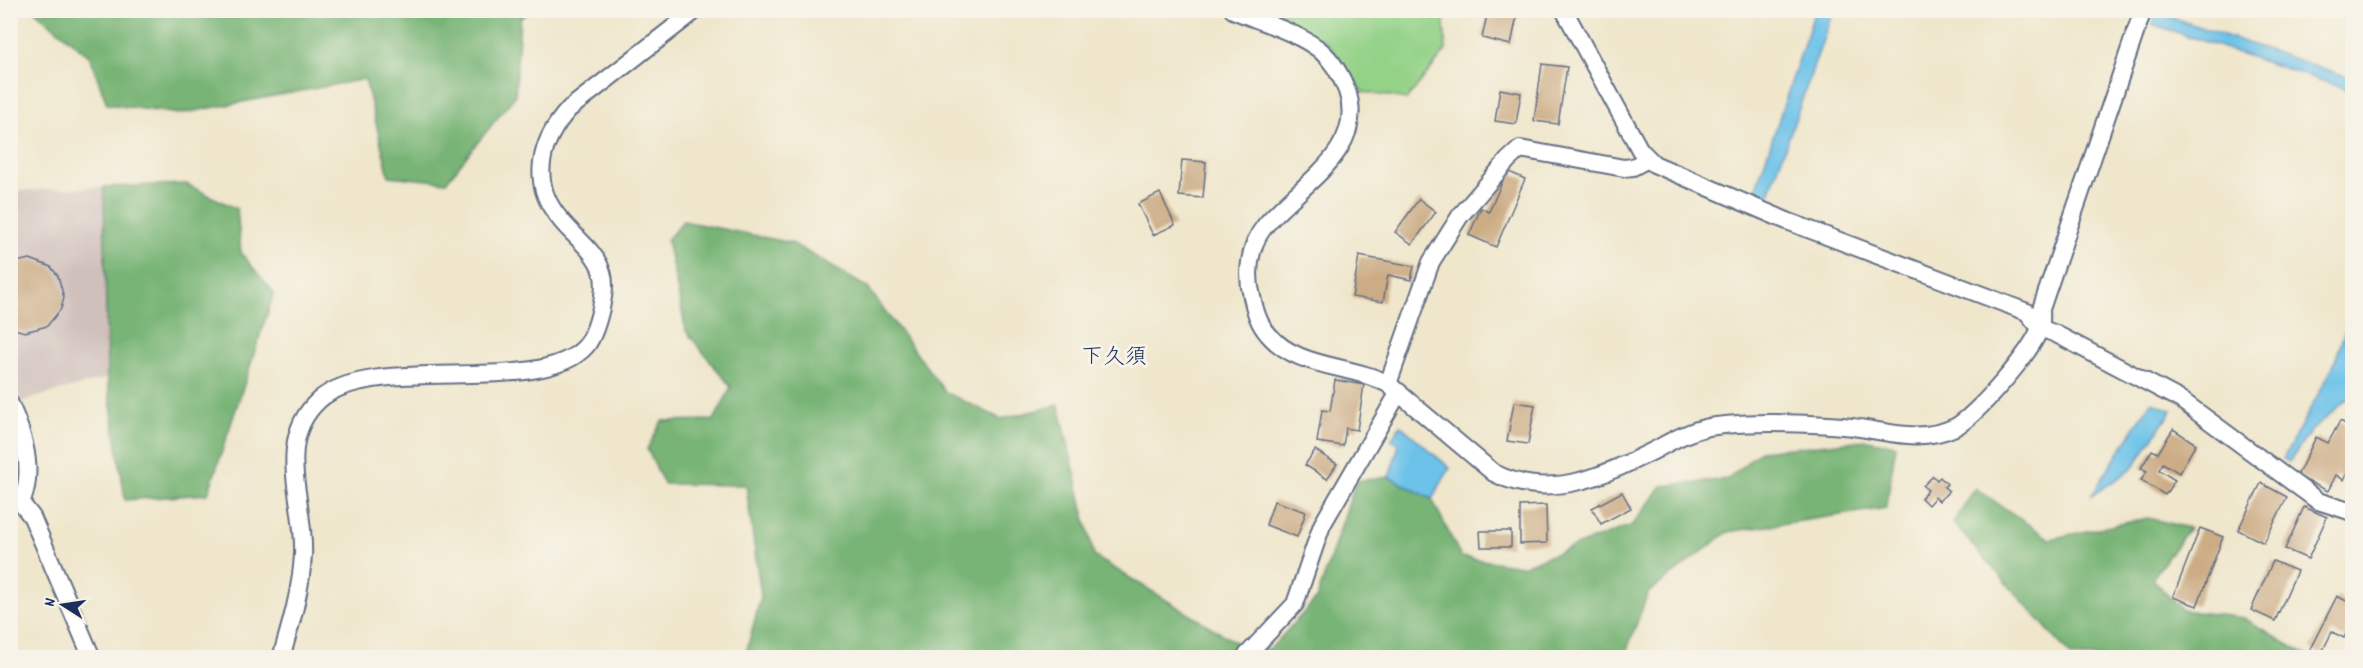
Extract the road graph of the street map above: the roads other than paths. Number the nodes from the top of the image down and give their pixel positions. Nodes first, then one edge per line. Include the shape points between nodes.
1 (696, 10) edge
2 (1233, 10) edge
3 (1564, 10) edge
4 (2143, 10) edge
5 (1648, 159) junction
6 (2040, 328) junction
7 (1393, 388) junction
8 (10, 405) edge
9 (16, 500) edge
10 (2352, 512) edge
11 (92, 657) edge
12 (281, 657) edge
13 (1244, 657) edge

1 - 12 street via 569,109 553,128 544,150 542,183 548,201 559,219 587,246 602,273 599,316 585,346 565,361 533,369 373,380 344,386 320,399 303,419 292,458 303,526 303,558 295,609
2 - 7 street via 1319,50 1342,77 1349,104 1343,142 1330,161 1263,227 1258,237 1250,264 1250,287 1258,319 1285,349 1307,359 1372,376
3 - 5 street
4 - 6 street via 2041,309
5 - 6 street via 1787,221 2027,312
5 - 7 street via 1624,168 1520,149 1460,216 1431,262
6 - 7 street via 2023,356 1977,410 1956,426 1929,436 1903,436 1845,426 1713,426 1674,440 1611,472 1577,483 1543,487 1511,482 1494,473
6 - 10 street via 2181,400 2318,501
7 - 13 street via 1322,525 1295,604
8 - 9 street via 29,472 28,488
9 - 11 street via 41,538

